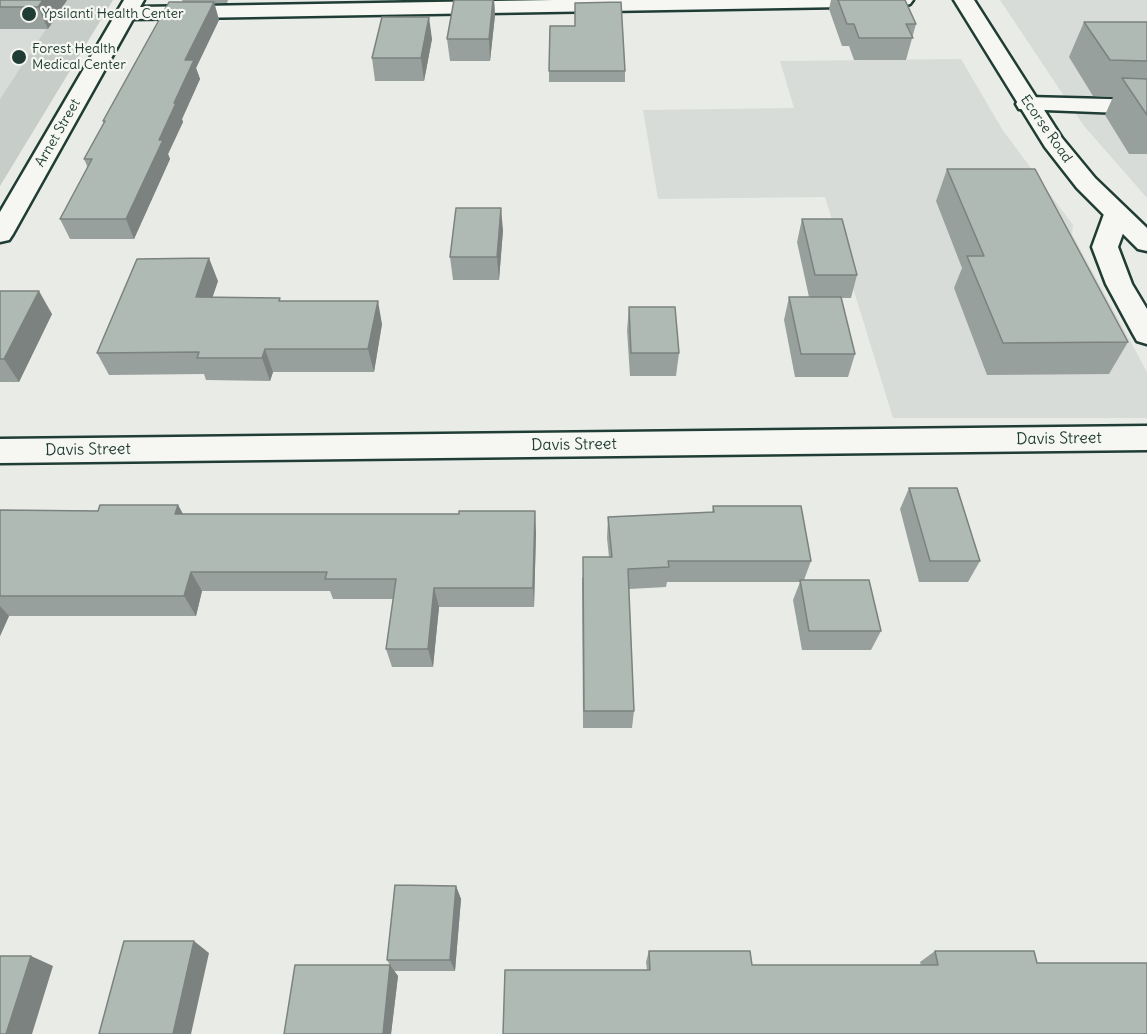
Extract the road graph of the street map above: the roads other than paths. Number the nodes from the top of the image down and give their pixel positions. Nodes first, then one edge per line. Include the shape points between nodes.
1 (903, 0) edge
2 (964, 0) edge
3 (130, 6) edge
4 (1027, 104) junction
5 (1147, 107) edge
6 (1117, 214) junction
7 (0, 234) edge
8 (1147, 243) edge
9 (1147, 334) edge
10 (1147, 438) edge
11 (0, 451) edge

1 - 3 street
2 - 4 street, Ecorse Road
3 - 7 street, Arnet Street
4 - 5 street
4 - 6 street, Ecorse Road via 1079,174
6 - 8 street, Ecorse Road
6 - 9 street via 1105,247 1119,284
10 - 11 street, Davis Street

